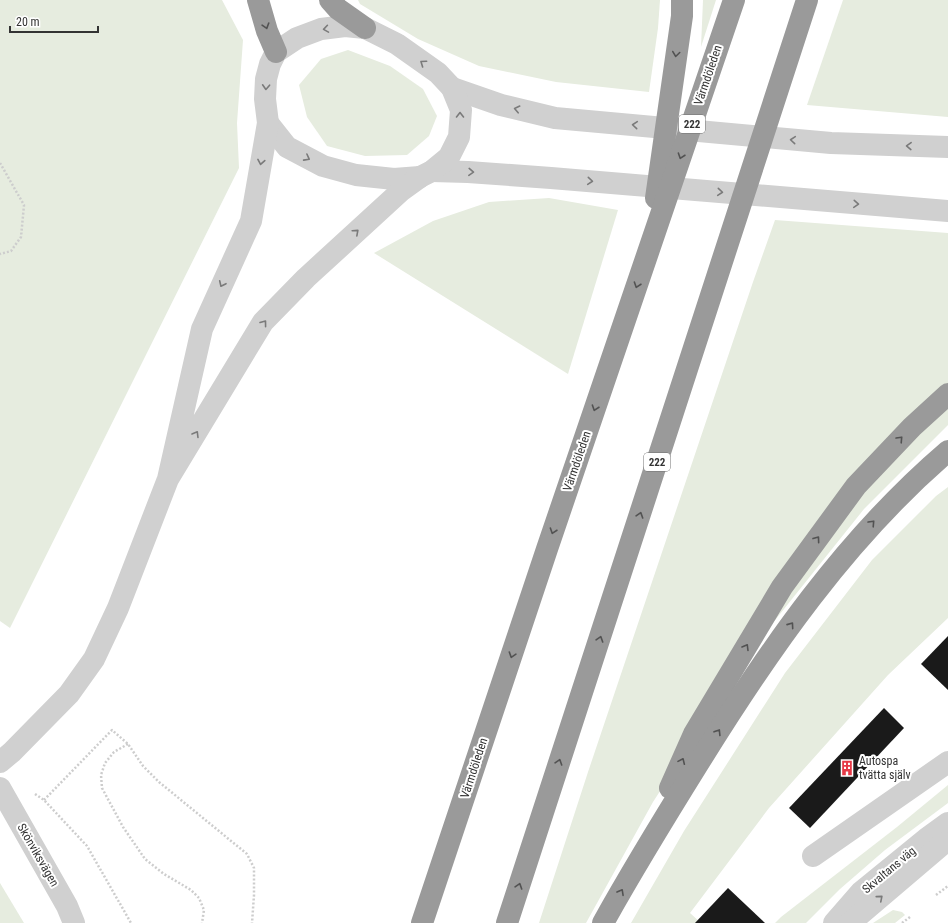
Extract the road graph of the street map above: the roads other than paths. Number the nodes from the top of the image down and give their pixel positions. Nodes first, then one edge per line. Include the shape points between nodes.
1 (258, 0) edge
2 (330, 0) edge
3 (682, 0) edge
4 (734, 0) edge
5 (808, 0) edge
6 (365, 28) junction
7 (276, 52) junction
8 (452, 88) junction
9 (268, 123) junction
10 (948, 147) edge
11 (426, 174) junction
12 (948, 212) edge
13 (649, 248) junction
14 (948, 394) edge
15 (948, 451) edge
16 (168, 479) junction
17 (0, 762) edge
18 (948, 762) edge
19 (0, 788) edge
20 (948, 823) edge
21 (948, 839) edge
22 (814, 856) dead end
23 (638, 860) junction
24 (74, 923) edge
25 (422, 923) edge
26 (507, 923) edge
27 (603, 923) edge
28 (834, 923) edge
29 (850, 923) edge

1 -> 7 highway
2 - 6 highway via 338,9
3 -> 13 highway via 682,16
4 -> 13 highway, Värmdöleden / 222
26 -> 5 highway, 222
6 -> 7 street via 345,26 321,30 297,38
8 -> 6 street via 438,73 397,44
7 -> 9 street via 266,79
10 -> 8 street via 831,143 555,118 501,106
11 -> 8 street via 449,157 459,138 461,110
9 -> 11 street via 287,147 324,166 356,175 394,179
9 -> 16 street via 251,221 202,329
11 -> 12 street via 468,172 551,178
16 -> 11 street via 263,322 306,278 402,190
13 -> 25 highway, Värmdöleden / 222
23 -> 14 highway via 694,734 782,587 856,486 912,427
23 -> 15 highway via 740,697 805,606 870,525
16 - 17 street via 118,608 94,659 69,694
18 - 22 street
19 - 24 street, Skönviksvägen via 67,906
20 - 28 street, Skvaltans väg via 861,892
29 -> 21 street, Skvaltans väg
27 -> 23 highway

